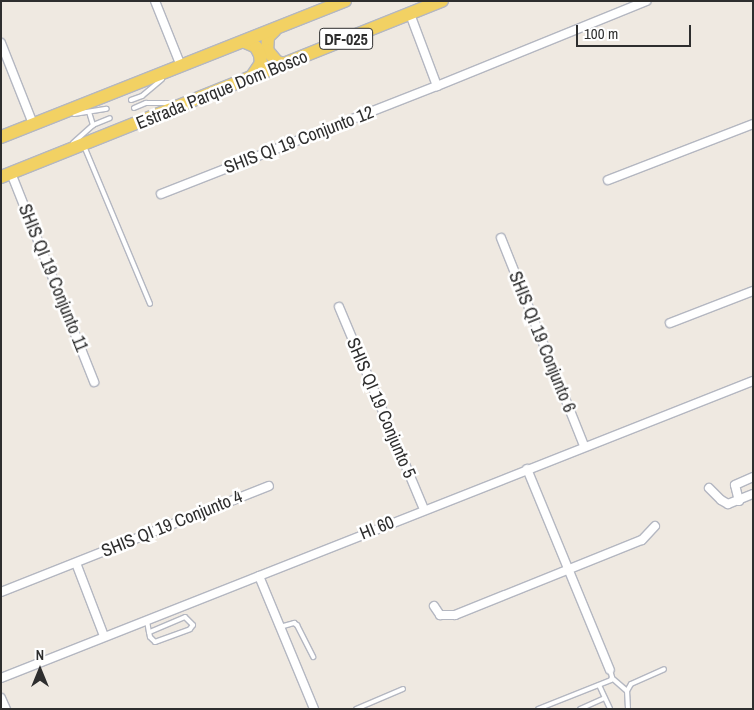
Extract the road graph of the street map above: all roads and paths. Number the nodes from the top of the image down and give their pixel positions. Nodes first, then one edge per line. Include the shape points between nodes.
1 (156, 1) edge
2 (442, 1) edge
3 (646, 1) edge
4 (340, 2) edge
5 (410, 14) junction
6 (277, 29) junction
7 (245, 42) junction
8 (1, 43) edge
9 (286, 64) junction
10 (177, 67) junction
11 (251, 78) junction
12 (437, 86) junction
13 (142, 96) junction
14 (131, 100) dead end
15 (189, 102) junction
16 (146, 103) junction
17 (134, 108) dead end
18 (107, 109) dead end
19 (88, 112) junction
20 (55, 115) junction
21 (110, 118) dead end
22 (33, 124) junction
23 (753, 124) edge
24 (93, 125) junction
25 (1, 137) edge
26 (83, 144) junction
27 (64, 151) junction
28 (6, 175) edge
29 (608, 180) dead end
30 (161, 194) dead end
31 (501, 238) dead end
32 (753, 291) edge
33 (150, 304) dead end
34 (339, 308) dead end
35 (670, 323) dead end
36 (753, 381) edge
37 (94, 382) dead end
38 (584, 446) junction
39 (527, 469) junction
40 (753, 478) edge
41 (269, 486) dead end
42 (709, 488) dead end
43 (753, 494) edge
44 (738, 501) junction
45 (424, 510) junction
46 (655, 526) dead end
47 (76, 563) junction
48 (567, 570) junction
49 (259, 576) junction
50 (1, 592) edge
51 (434, 606) dead end
52 (147, 619) junction
53 (280, 628) junction
54 (149, 632) junction
55 (104, 636) junction
56 (313, 657) dead end
57 (664, 669) dead end
58 (611, 674) junction
59 (1, 678) edge
60 (599, 686) junction
61 (403, 689) dead end
62 (628, 691) junction
63 (1, 698) edge
64 (605, 698) junction
65 (6, 709) edge
66 (314, 709) edge
67 (356, 709) edge
68 (538, 709) edge
69 (580, 709) edge
70 (610, 709) edge
71 (628, 709) edge

1 - 10 street
2 - 5 main road, Estrada Parque Dom Bosco / DF-025
3 - 12 street, SHIS QI 19 Conjunto 12
4 - 6 main road, Estrada Parque Dom Bosco / DF-025
5 - 9 main road, Estrada Parque Dom Bosco / DF-025
5 - 12 street
6 - 7 main road, Estrada Parque Dom Bosco / DF-025
6 - 9 main road via 268,37 267,50 277,62
7 - 10 main road, Estrada Parque Dom Bosco / DF-025
7 - 11 main road via 256,47 260,55 261,63
8 - 22 street
9 - 11 main road, Estrada Parque Dom Bosco / DF-025
10 - 13 lane
10 - 20 main road, Estrada Parque Dom Bosco / DF-025
11 - 15 main road, Estrada Parque Dom Bosco / DF-025
12 - 30 street, SHIS QI 19 Conjunto 12
13 - 14 lane
13 - 16 lane
15 - 16 lane
15 - 26 main road, Estrada Parque Dom Bosco / DF-025
16 - 17 lane
18 - 19 lane
19 - 20 lane
19 - 24 lane
20 - 22 main road, Estrada Parque Dom Bosco / DF-025
21 - 24 lane
22 - 25 main road, Estrada Parque Dom Bosco / DF-025
23 - 29 street
24 - 27 lane
26 - 27 main road, Estrada Parque Dom Bosco / DF-025
26 - 33 lane
27 - 28 main road, Estrada Parque Dom Bosco / DF-025
28 - 37 street, SHIS QI 19 Conjunto 11
31 - 38 street, SHIS QI 19 Conjunto 6
32 - 35 street
34 - 45 street, SHIS QI 19 Conjunto 5
36 - 38 street, HI 60
38 - 39 street, HI 60
39 - 45 street, HI 60
39 - 48 street
40 - 44 street via 735,485
41 - 47 street, SHIS QI 19 Conjunto 4
42 - 44 street via 725,503
43 - 44 street
45 - 49 street, HI 60
46 - 48 street via 642,540
47 - 50 street, SHIS QI 19 Conjunto 4
47 - 55 street
48 - 51 street via 455,615 440,616
48 - 58 street
49 - 52 street, HI 60
49 - 53 street
52 - 54 lane
52 - 55 street, HI 60
53 - 56 lane via 298,624
53 - 66 street
54 - 54 lane via 185,618 193,625 155,642
55 - 59 street, HI 60
57 - 62 lane via 634,682
58 - 60 lane
58 - 62 lane
60 - 64 lane
60 - 68 lane
61 - 67 lane
62 - 71 lane
63 - 65 street
64 - 69 lane
64 - 70 lane

